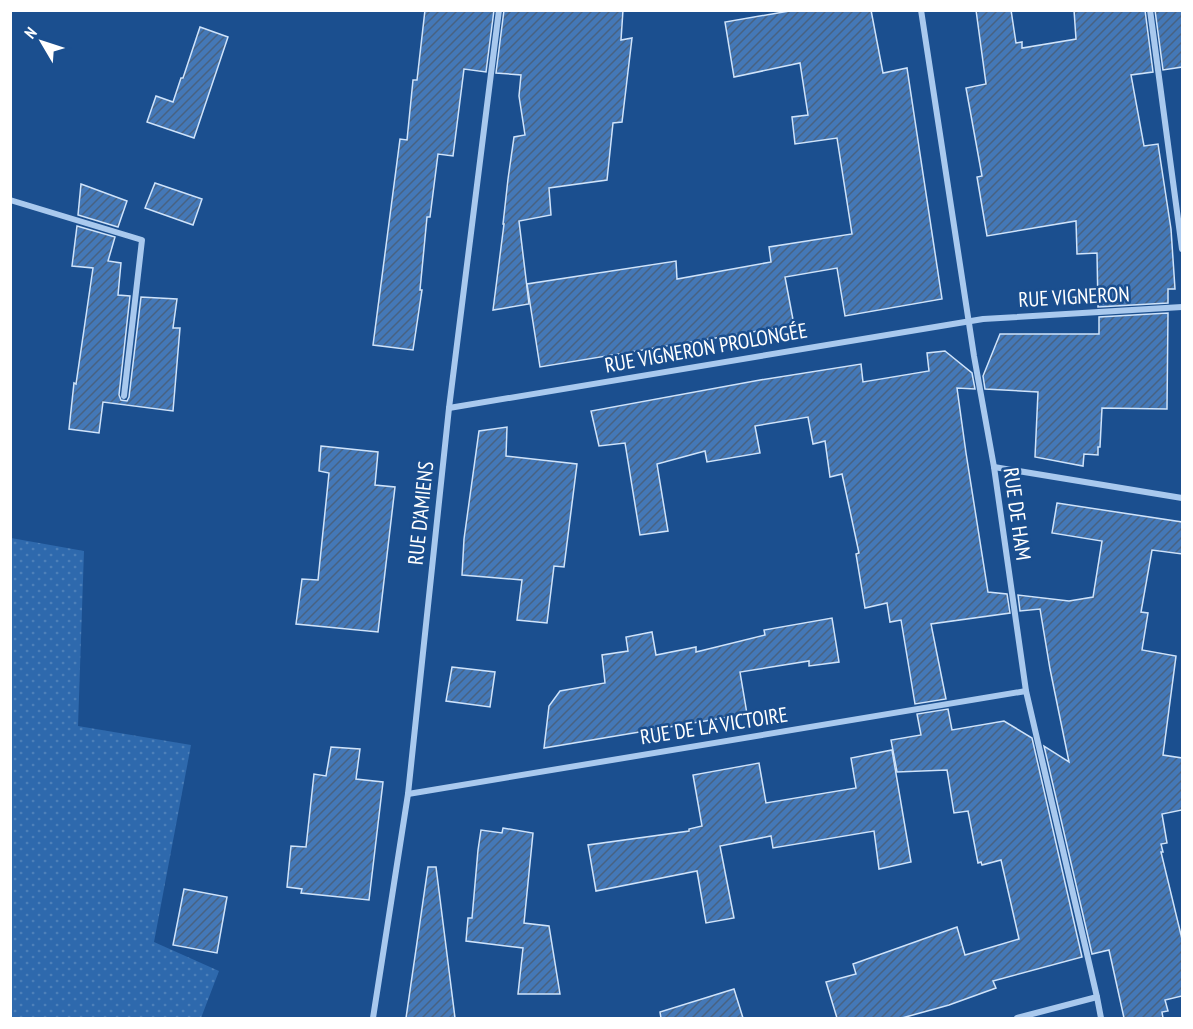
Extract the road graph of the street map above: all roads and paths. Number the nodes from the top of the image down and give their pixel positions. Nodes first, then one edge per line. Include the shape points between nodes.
1 (498, 10) edge
2 (921, 10) edge
3 (1150, 10) edge
4 (10, 200) edge
5 (1182, 249) edge
6 (1182, 307) edge
7 (968, 321) junction
8 (124, 396) dead end
9 (449, 408) junction
10 (994, 467) junction
11 (1182, 498) edge
12 (1026, 691) junction
13 (408, 794) junction
14 (1097, 997) junction
15 (373, 1018) edge
16 (1017, 1018) edge
17 (1101, 1018) edge

1 - 9 street, RUE D'AMIENS
2 - 7 street, RUE DE HAM
3 - 5 street
4 - 8 street via 142,240
6 - 7 street, RUE VIGNERON
7 - 9 street, RUE VIGNERON PROLONGÉE
7 - 10 street, RUE DE HAM
9 - 13 street, RUE D'AMIENS
10 - 11 street
10 - 12 street, RUE DE HAM
12 - 13 street, RUE DE LA VICTOIRE
12 - 14 street, RUE DE HAM
13 - 15 street, RUE D'AMIENS
14 - 16 street
14 - 17 street, RUE DE HAM

